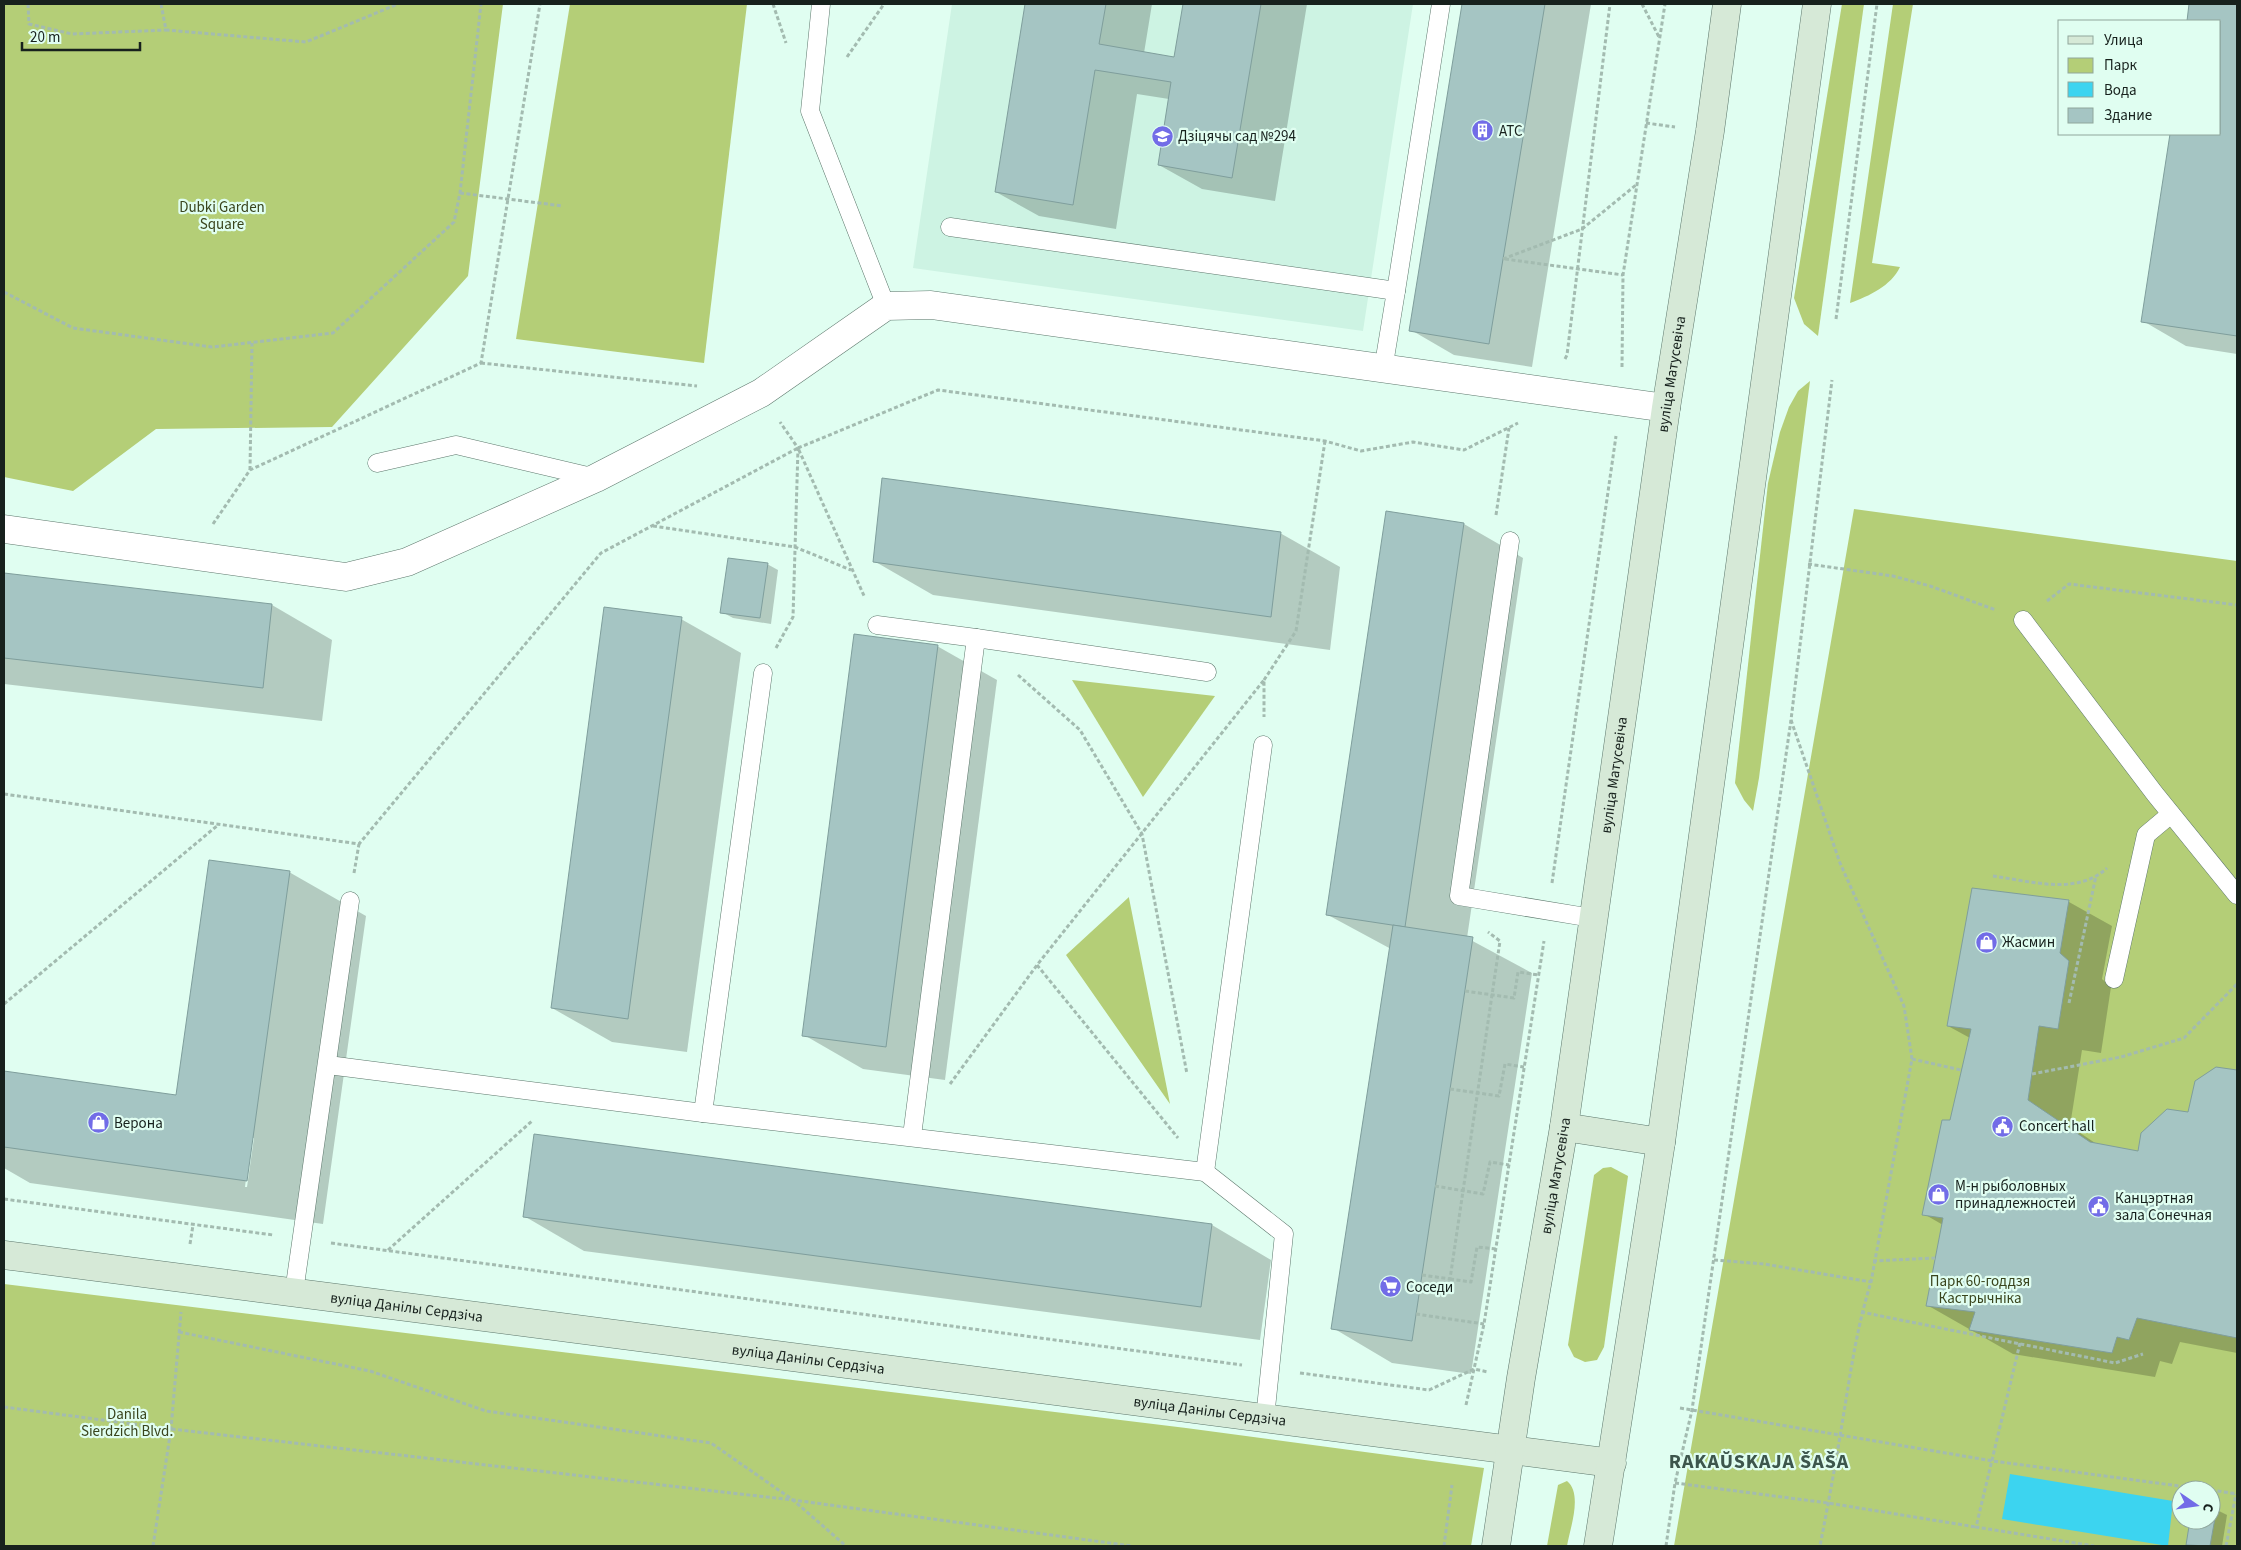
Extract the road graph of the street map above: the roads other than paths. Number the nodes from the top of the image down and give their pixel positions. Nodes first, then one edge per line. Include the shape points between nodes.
1 (822, 4) edge
2 (1441, 4) edge
3 (1727, 4) edge
4 (1817, 4) edge
5 (950, 228) dead end
6 (1396, 291) junction
7 (886, 306) junction
8 (1383, 370) junction
9 (1666, 408) junction
10 (377, 463) dead end
11 (596, 478) junction
12 (4, 529) edge
13 (1510, 541) dead end
14 (2023, 620) road end
15 (877, 625) road end
16 (976, 638) junction
17 (1207, 672) dead end
18 (763, 673) road end
19 (1263, 745) road end
20 (2171, 814) junction
21 (2237, 895) edge
22 (350, 901) dead end
23 (1592, 918) junction
24 (2114, 979) dead end
25 (328, 1065) junction
26 (703, 1113) junction
27 (1564, 1127) junction
28 (912, 1136) junction
29 (1661, 1142) junction
30 (1205, 1172) junction
31 (4, 1255) edge
32 (294, 1292) junction
33 (1265, 1418) junction
34 (1510, 1449) junction
35 (1612, 1463) junction
36 (1496, 1546) edge
37 (1598, 1546) edge

1 - 7 lane via 810,111
2 - 6 lane
3 - 9 main road, вуліца Матусевіча
4 - 29 main road
5 - 6 lane
6 - 8 lane
7 - 8 street via 931,305
7 - 11 street via 761,393
8 - 9 street
9 - 23 main road, вуліца Матусевіча
10 - 11 lane via 456,445
11 - 12 street via 407,562 346,577
13 - 23 lane via 1458,896
14 - 20 lane
15 - 16 lane
16 - 17 lane
16 - 28 lane
18 - 26 lane
19 - 30 lane
20 - 21 lane
20 - 24 lane via 2146,835
22 - 25 lane
23 - 27 main road, вуліца Матусевіча
25 - 26 lane
25 - 32 lane
26 - 28 lane
27 - 29 main road
27 - 34 main road, вуліца Матусевіча
28 - 30 lane
29 - 35 main road
30 - 33 lane via 1284,1234
31 - 32 main road, вуліца Данілы Сердзіча
32 - 33 main road, вуліца Данілы Сердзіча
33 - 34 main road, вуліца Данілы Сердзіча
34 - 35 main road, вуліца Данілы Сердзіча
34 - 36 main road, вуліца Матусевіча
35 - 37 main road

